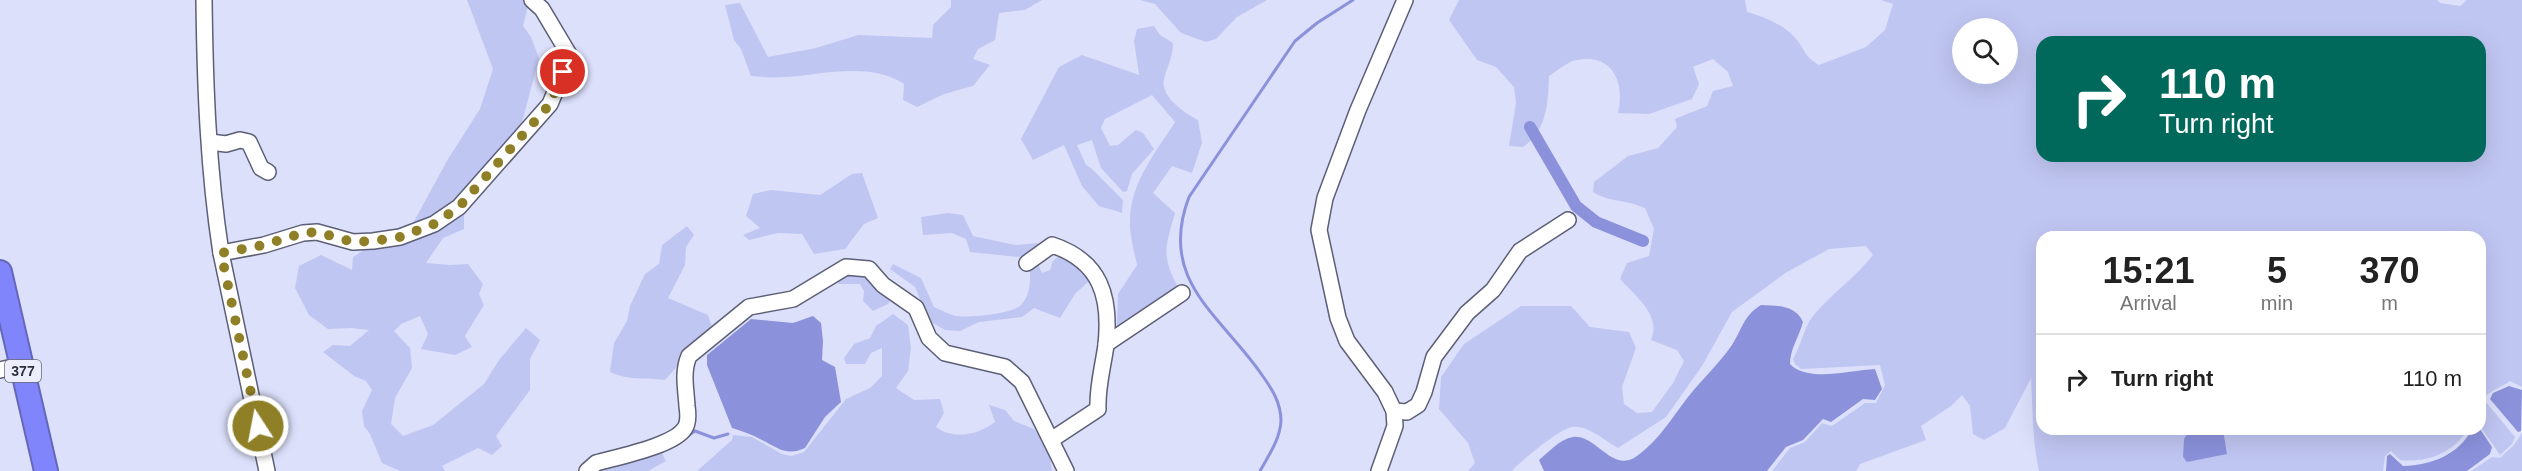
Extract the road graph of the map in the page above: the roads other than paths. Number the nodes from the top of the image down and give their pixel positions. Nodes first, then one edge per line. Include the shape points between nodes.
1 (204, 0) edge
2 (532, 0) edge
3 (1405, 0) edge
4 (210, 142) junction
5 (268, 172) dead end
6 (1568, 220) dead end
7 (221, 253) junction
8 (1027, 263) dead end
9 (0, 272) edge
10 (1182, 293) dead end
11 (1106, 344) junction
12 (11, 367) edge
13 (1394, 411) junction
14 (1051, 440) junction
15 (46, 471) edge
16 (267, 471) edge
17 (586, 471) edge
18 (1066, 471) edge
19 (1379, 471) edge

1 - 4 street
2 - 7 street via 542,9 570,56 550,104 459,207 434,224 400,237 353,242 317,232 303,233
3 - 13 street via 1325,198 1319,230 1338,318 1347,341 1385,392
4 - 5 street via 249,142 261,168
4 - 7 street
6 - 13 street via 1520,251 1434,357 1418,405 1407,412
7 - 16 street
8 - 11 street via 1052,245 1069,250 1086,265 1100,281 1106,306
9 - 12 highway, 377
10 - 11 street
11 - 14 street via 1098,409
12 - 15 highway, 377
13 - 19 street via 1395,426
14 - 17 street via 1022,382 1005,367 945,353 929,338 916,308 869,269 846,267 793,299 748,307 689,356 684,367 688,416 682,433
14 - 18 street

